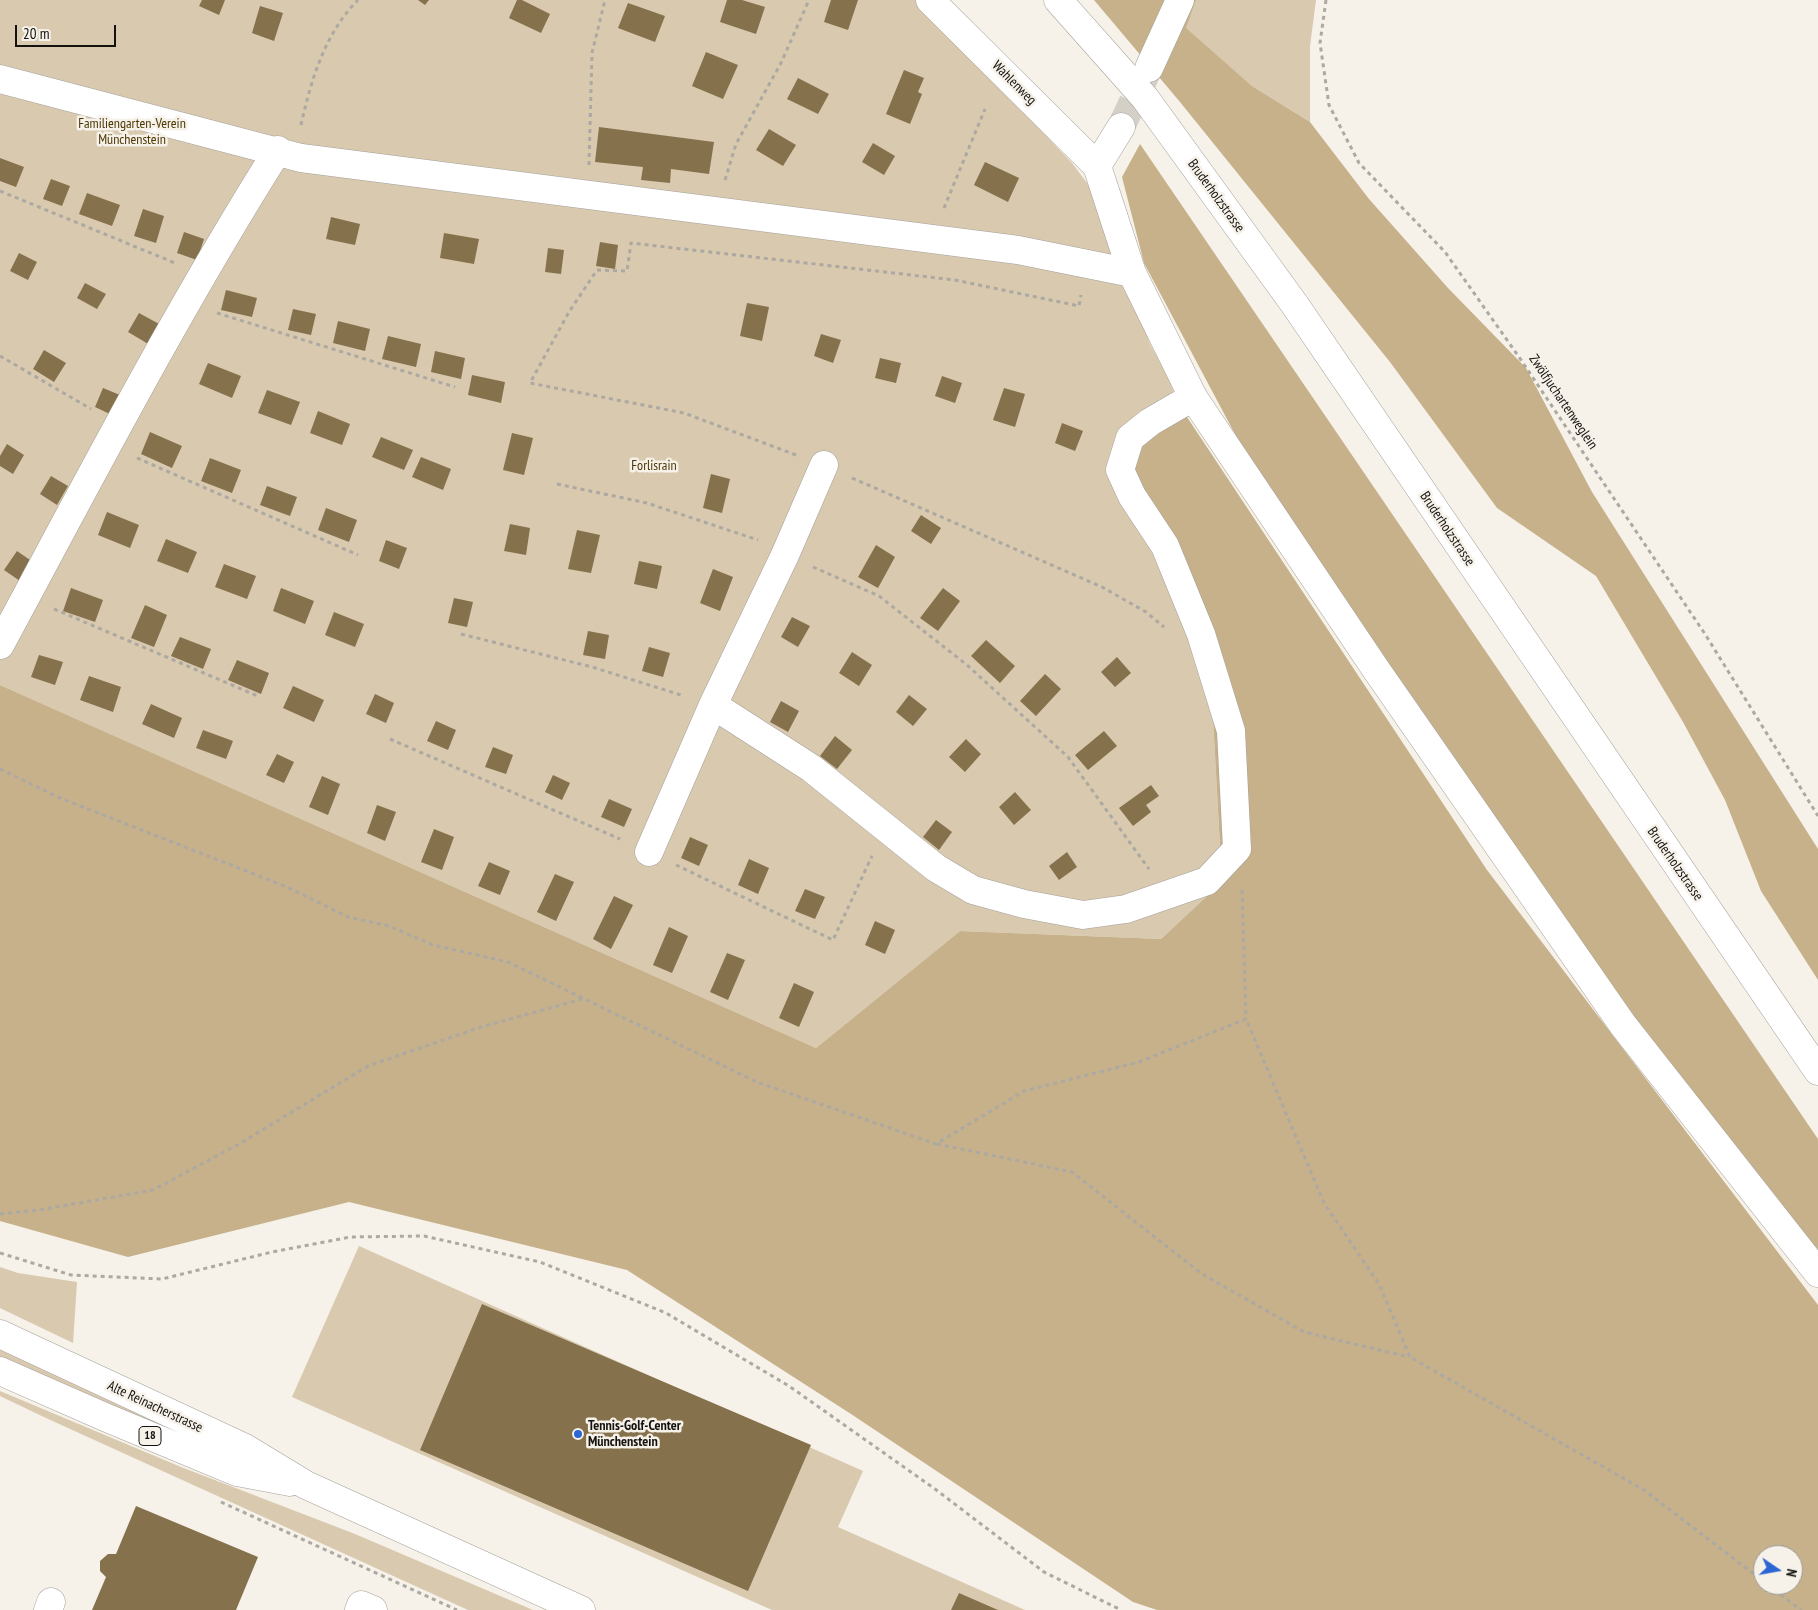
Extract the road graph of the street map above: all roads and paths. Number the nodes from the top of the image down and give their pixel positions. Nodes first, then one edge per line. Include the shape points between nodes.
1 (358, 0) edge
2 (605, 0) edge
3 (809, 0) edge
4 (930, 0) edge
5 (1058, 0) edge
6 (1180, 0) edge
7 (1326, 0) edge
8 (1149, 68) tunnel mouth
9 (0, 79) edge
10 (985, 109) dead end
11 (301, 124) dead end
12 (1121, 127) tunnel mouth
13 (278, 150) junction
14 (589, 156) dead end
15 (1097, 166) junction
16 (724, 183) dead end
17 (0, 191) edge
18 (939, 241) junction
19 (1087, 265) junction
20 (1132, 273) junction
21 (204, 274) junction
22 (186, 303) junction
23 (0, 356) edge
24 (530, 383) dead end
25 (455, 386) dead end
26 (1193, 396) junction
27 (112, 434) junction
28 (824, 465) dead end
29 (557, 484) dead end
30 (358, 555) dead end
31 (785, 555) junction
32 (26, 597) junction
33 (461, 634) dead end
34 (0, 645) edge
35 (260, 697) dead end
36 (713, 705) junction
37 (0, 770) edge
38 (1818, 816) edge
39 (1237, 849) junction
40 (649, 852) dead end
41 (1168, 896) junction
42 (587, 998) junction
43 (1246, 1019) junction
44 (1818, 1071) edge
45 (936, 1144) junction
46 (0, 1214) edge
47 (0, 1253) edge
48 (1818, 1273) edge
49 (0, 1334) edge
50 (1410, 1357) junction
51 (0, 1371) edge
52 (306, 1485) junction
53 (215, 1499) dead end
54 (1753, 1573) edge
55 (1781, 1595) edge
56 (359, 1610) edge
57 (372, 1610) edge
58 (457, 1610) edge
59 (581, 1610) edge
60 (1121, 1610) edge
61 (1801, 1610) edge

1 - 11 path via 320,55
2 - 14 path via 592,53
3 - 16 path via 781,63 736,144
4 - 15 main road, Wahlenweg
5 - 44 main road, Bruderholzstrasse via 1145,98 1295,305
6 - 8 main road
7 - 38 path, Zwölfjuchartenweglein via 1320,43 1330,105 1359,163 1446,252 1705,634
9 - 13 main road
10 - 18 path via 942,214
12 - 15 main road
13 - 18 main road via 311,159
13 - 21 main road via 224,235
15 - 20 main road
17 - 21 path
18 - 19 main road via 1018,250
19 - 20 main road
19 - 24 path via 1079,306 955,280 631,243 627,271 598,270 569,312
20 - 26 main road
21 - 22 main road
22 - 25 path
22 - 27 main road
23 - 27 path
26 - 39 main road via 1130,438 1120,470 1132,496 1165,546 1202,634 1231,731
26 - 48 main road via 1375,668 1623,1025
27 - 30 path
27 - 32 main road
28 - 31 main road
29 - 31 path via 647,503 767,543
31 - 36 main road
31 - 41 path via 880,596 967,665 1068,757
32 - 34 main road
32 - 35 path
33 - 36 path via 592,667
36 - 40 main road
36 - 41 main road via 811,768 936,868 973,890 1083,916 1126,909
37 - 42 path via 60,798 287,887 348,917 390,926 433,945 508,962
39 - 41 main road via 1207,881
39 - 43 path
42 - 45 path via 757,1082
42 - 46 path via 481,1027 368,1066 239,1144 153,1190
43 - 45 path via 1139,1062 1024,1091
43 - 50 path via 1324,1203 1379,1284
45 - 50 path via 1072,1172 1202,1274 1304,1332
47 - 60 path via 71,1274 162,1280 272,1252 350,1237 424,1236 540,1262 666,1313 781,1381 935,1489 1044,1572
49 - 52 main road, Alte Reinacherstrasse / 18 via 245,1448
50 - 54 path via 1644,1490
51 - 52 main road, Alte Reinacherstrasse / 18 via 237,1472
52 - 59 main road, Alte Reinacherstrasse / 18
53 - 58 path
55 - 61 path
56 - 57 main road via 361,1605

